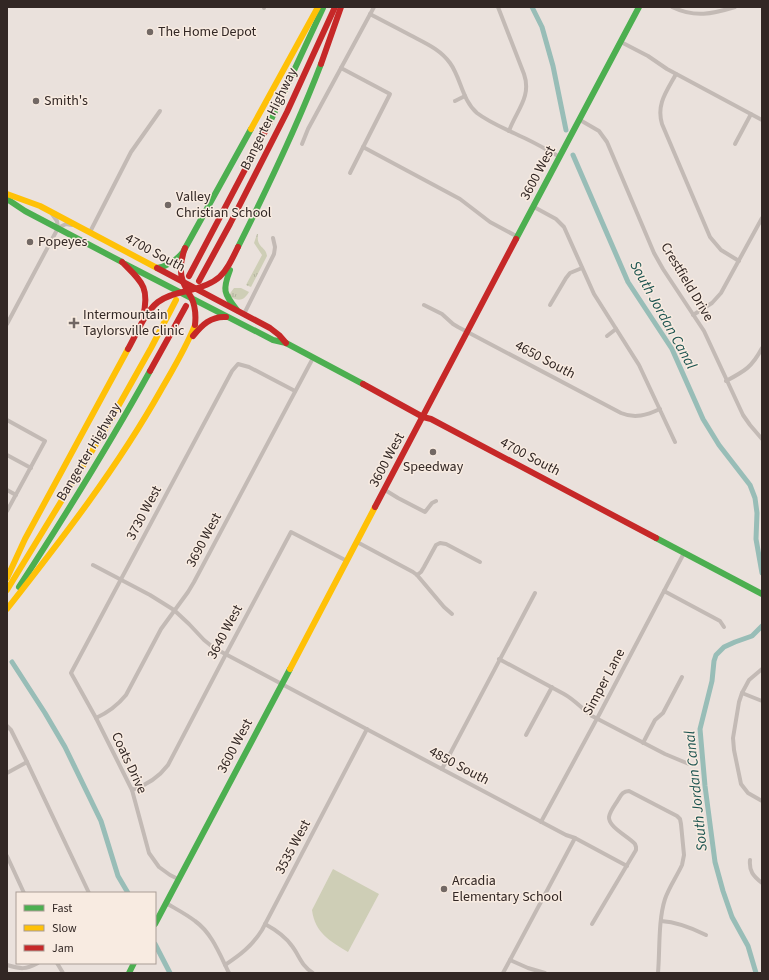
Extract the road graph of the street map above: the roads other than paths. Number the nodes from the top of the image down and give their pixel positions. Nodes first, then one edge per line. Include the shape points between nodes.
1 (318, 7) edge
2 (324, 7) edge
3 (335, 7) edge
4 (341, 7) edge
5 (374, 7) edge
6 (498, 7) edge
7 (640, 7) edge
8 (672, 7) edge
9 (735, 7) edge
10 (370, 14) junction
11 (621, 42) junction
12 (340, 68) junction
13 (676, 74) junction
14 (465, 96) junction
15 (455, 101) dead end
16 (160, 112) dead end
17 (751, 114) junction
18 (580, 120) junction
19 (762, 120) edge
20 (509, 131) junction
21 (302, 144) dead end
22 (735, 144) dead end
23 (363, 147) junction
24 (560, 157) junction
25 (350, 173) dead end
26 (7, 194) edge
27 (7, 199) edge
28 (534, 207) junction
29 (49, 211) junction
30 (762, 218) edge
31 (78, 226) junction
32 (58, 228) junction
33 (90, 232) junction
34 (518, 237) junction
35 (273, 238) dead end
36 (185, 248) junction
37 (234, 254) junction
38 (739, 261) junction
39 (122, 262) junction
40 (158, 268) junction
41 (582, 268) junction
42 (189, 276) dead end
43 (183, 282) junction
44 (200, 282) dead end
45 (196, 288) junction
46 (188, 290) junction
47 (180, 293) junction
48 (192, 299) junction
49 (176, 300) dead end
50 (424, 305) dead end
51 (550, 305) dead end
52 (186, 306) dead end
53 (238, 310) junction
54 (244, 314) junction
55 (693, 315) junction
56 (226, 317) junction
57 (7, 324) edge
58 (140, 327) junction
59 (616, 329) junction
60 (468, 332) junction
61 (607, 336) dead end
62 (188, 343) junction
63 (286, 344) junction
64 (762, 348) edge
65 (313, 358) junction
66 (726, 381) junction
67 (295, 391) junction
68 (660, 409) junction
69 (423, 417) junction
70 (7, 420) edge
71 (762, 439) edge
72 (675, 442) dead end
73 (7, 455) edge
74 (30, 468) junction
75 (7, 490) edge
76 (385, 490) junction
77 (16, 495) junction
78 (436, 501) dead end
79 (7, 511) edge
80 (357, 542) junction
81 (684, 553) junction
82 (347, 561) junction
83 (480, 562) dead end
84 (93, 565) dead end
85 (417, 575) junction
86 (7, 578) edge
87 (121, 579) junction
88 (7, 590) edge
89 (664, 591) junction
90 (534, 592) dead end
91 (762, 594) edge
92 (7, 608) edge
93 (174, 610) junction
94 (452, 614) dead end
95 (724, 628) dead end
96 (226, 654) junction
97 (499, 659) junction
98 (762, 669) edge
99 (71, 673) joint
100 (682, 677) dead end
101 (282, 684) junction
102 (552, 687) junction
103 (742, 693) junction
104 (762, 701) edge
105 (96, 718) junction
106 (598, 718) junction
107 (7, 726) edge
108 (367, 729) junction
109 (526, 735) dead end
110 (643, 743) junction
111 (27, 762) junction
112 (689, 764) dead end
113 (442, 769) junction
114 (7, 773) edge
115 (132, 790) junction
116 (762, 801) edge
117 (541, 822) junction
118 (575, 838) junction
119 (7, 856) edge
120 (750, 860) dead end
121 (626, 866) junction
122 (178, 879) junction
123 (762, 883) edge
124 (24, 892) edge
125 (89, 892) edge
126 (166, 904) junction
127 (661, 921) junction
128 (156, 922) edge
129 (265, 924) junction
130 (592, 924) dead end
131 (706, 935) dead end
132 (510, 960) junction
133 (36, 964) edge
134 (58, 964) edge
135 (134, 964) edge
136 (7, 965) edge
137 (225, 965) junction
138 (63, 973) edge
139 (129, 973) edge
140 (229, 973) edge
141 (313, 973) edge
142 (503, 973) edge
143 (546, 973) edge
144 (658, 973) edge

1 - 36 main road
2 - 42 main road, Bangerter Highway via 264,134
3 - 44 main road, Bangerter Highway via 287,112
4 - 37 main road via 291,137
5 - 10 street
6 - 20 street via 527,84 525,97
7 - 11 main road, 3600 West
8 - 9 street via 700,14
10 - 12 street
10 - 14 street via 440,52 453,68
11 - 13 street
11 - 18 main road, 3600 West
12 - 21 street
12 - 23 street via 390,94
13 - 17 street
13 - 38 street via 661,104 659,113 662,124 710,237 721,250
14 - 15 street
14 - 20 street via 478,114
16 - 33 street via 131,152
17 - 19 street
17 - 22 street
18 - 24 main road, 3600 West
18 - 55 street, Crestfield Drive via 599,131 607,142 654,253
20 - 24 street
23 - 25 street
23 - 34 street via 460,199 490,222
24 - 28 main road, 3600 West
26 - 29 main road, 4700 South
27 - 32 main road, 4700 South
28 - 34 main road, 3600 West
28 - 41 street via 553,216 562,224
29 - 31 main road, 4700 South
29 - 32 street via 56,218
30 - 38 street
31 - 32 street via 66,224
31 - 33 main road, 4700 South
32 - 39 main road, 4700 South
32 - 57 street
33 - 40 main road, 4700 South
34 - 60 main road, 3600 West
35 - 54 street via 274,254
36 - 40 main road via 168,265
36 - 43 main road via 181,263
37 - 45 main road via 219,278 208,285
37 - 53 main road via 224,287 226,295
38 - 55 street via 719,297
39 - 47 main road, 4700 South
39 - 58 main road via 140,280 146,291 146,308
40 - 43 main road, 4700 South
41 - 51 street via 570,273
41 - 59 street via 594,294
43 - 45 main road, 4700 South
43 - 46 main road
45 - 46 main road
45 - 53 main road, 4700 South
46 - 47 main road
46 - 48 main road
47 - 48 main road, 4700 South
47 - 58 main road via 158,302
48 - 56 main road, 4700 South
48 - 62 main road via 195,309 194,329
49 - 88 main road, Bangerter Highway via 109,422
50 - 60 street, 4650 South
52 - 92 main road, Bangerter Highway via 122,422
53 - 54 main road, 4700 South
54 - 63 main road, 4700 South via 270,328
55 - 66 street, Crestfield Drive via 704,331
56 - 62 main road via 211,318
56 - 63 main road, 4700 South
58 - 86 main road via 25,539
59 - 61 street
59 - 68 street via 640,365
60 - 68 street, 4650 South via 621,413 638,416
60 - 69 main road, 3600 West
62 - 92 main road via 122,454 60,542
63 - 65 main road, 4700 South
64 - 66 street via 749,367
65 - 67 street, 3690 West
65 - 69 main road, 4700 South
66 - 71 street, Crestfield Drive via 743,415
67 - 87 street, 3730 West via 238,364
67 - 93 street, 3690 West via 194,582
68 - 72 street
69 - 76 main road, 3600 West
69 - 81 main road, 4700 South via 431,418
70 - 74 street via 45,441
73 - 74 street
74 - 77 street
75 - 77 street
76 - 78 street via 425,512
76 - 80 main road, 3600 West
77 - 79 street
80 - 82 main road, 3600 West
80 - 85 street
81 - 89 street, Simper Lane
81 - 91 main road, 4700 South
82 - 96 street, 3640 West via 291,532
82 - 101 main road, 3600 West
83 - 85 street via 440,543 436,545
84 - 87 street, 4850 South
85 - 94 street
87 - 93 street, 4850 South
87 - 99 street, 3730 West
89 - 95 street via 720,621
89 - 106 street, Simper Lane
90 - 97 street
93 - 96 street, 4850 South via 204,640
93 - 105 street, 3690 West via 126,695 112,709
96 - 101 street, 4850 South
96 - 115 street, 3640 West via 168,765 149,782
97 - 102 street
97 - 113 street
98 - 103 street via 749,680
99 - 105 street, Coats Drive
100 - 110 street
101 - 108 street, 4850 South
101 - 122 main road, 3600 West
102 - 106 street
102 - 109 street
103 - 104 street
103 - 116 street via 733,738 734,750 741,784 748,793
105 - 115 street, Coats Drive
106 - 110 street
106 - 117 street, Simper Lane
107 - 111 street
108 - 113 street, 4850 South
108 - 129 street, 3535 West
110 - 112 street
111 - 114 street
111 - 125 street
113 - 117 street, 4850 South
115 - 122 street, Coats Drive via 149,853 159,867
117 - 118 street, 4850 South
118 - 121 street, 4850 South
118 - 132 street
119 - 124 street
120 - 123 street via 751,872
121 - 127 street via 636,847 609,820 610,814 626,791 680,819 684,860 666,896
121 - 130 street
122 - 126 main road, 3600 West
126 - 128 main road, 3600 West
126 - 137 street via 196,921 203,928
127 - 131 street via 680,924
127 - 144 street
129 - 137 street, 3535 West via 249,947
129 - 141 street via 284,937 305,967
132 - 142 street
132 - 143 street
133 - 136 street via 20,969
134 - 138 street
135 - 139 main road
137 - 140 street

